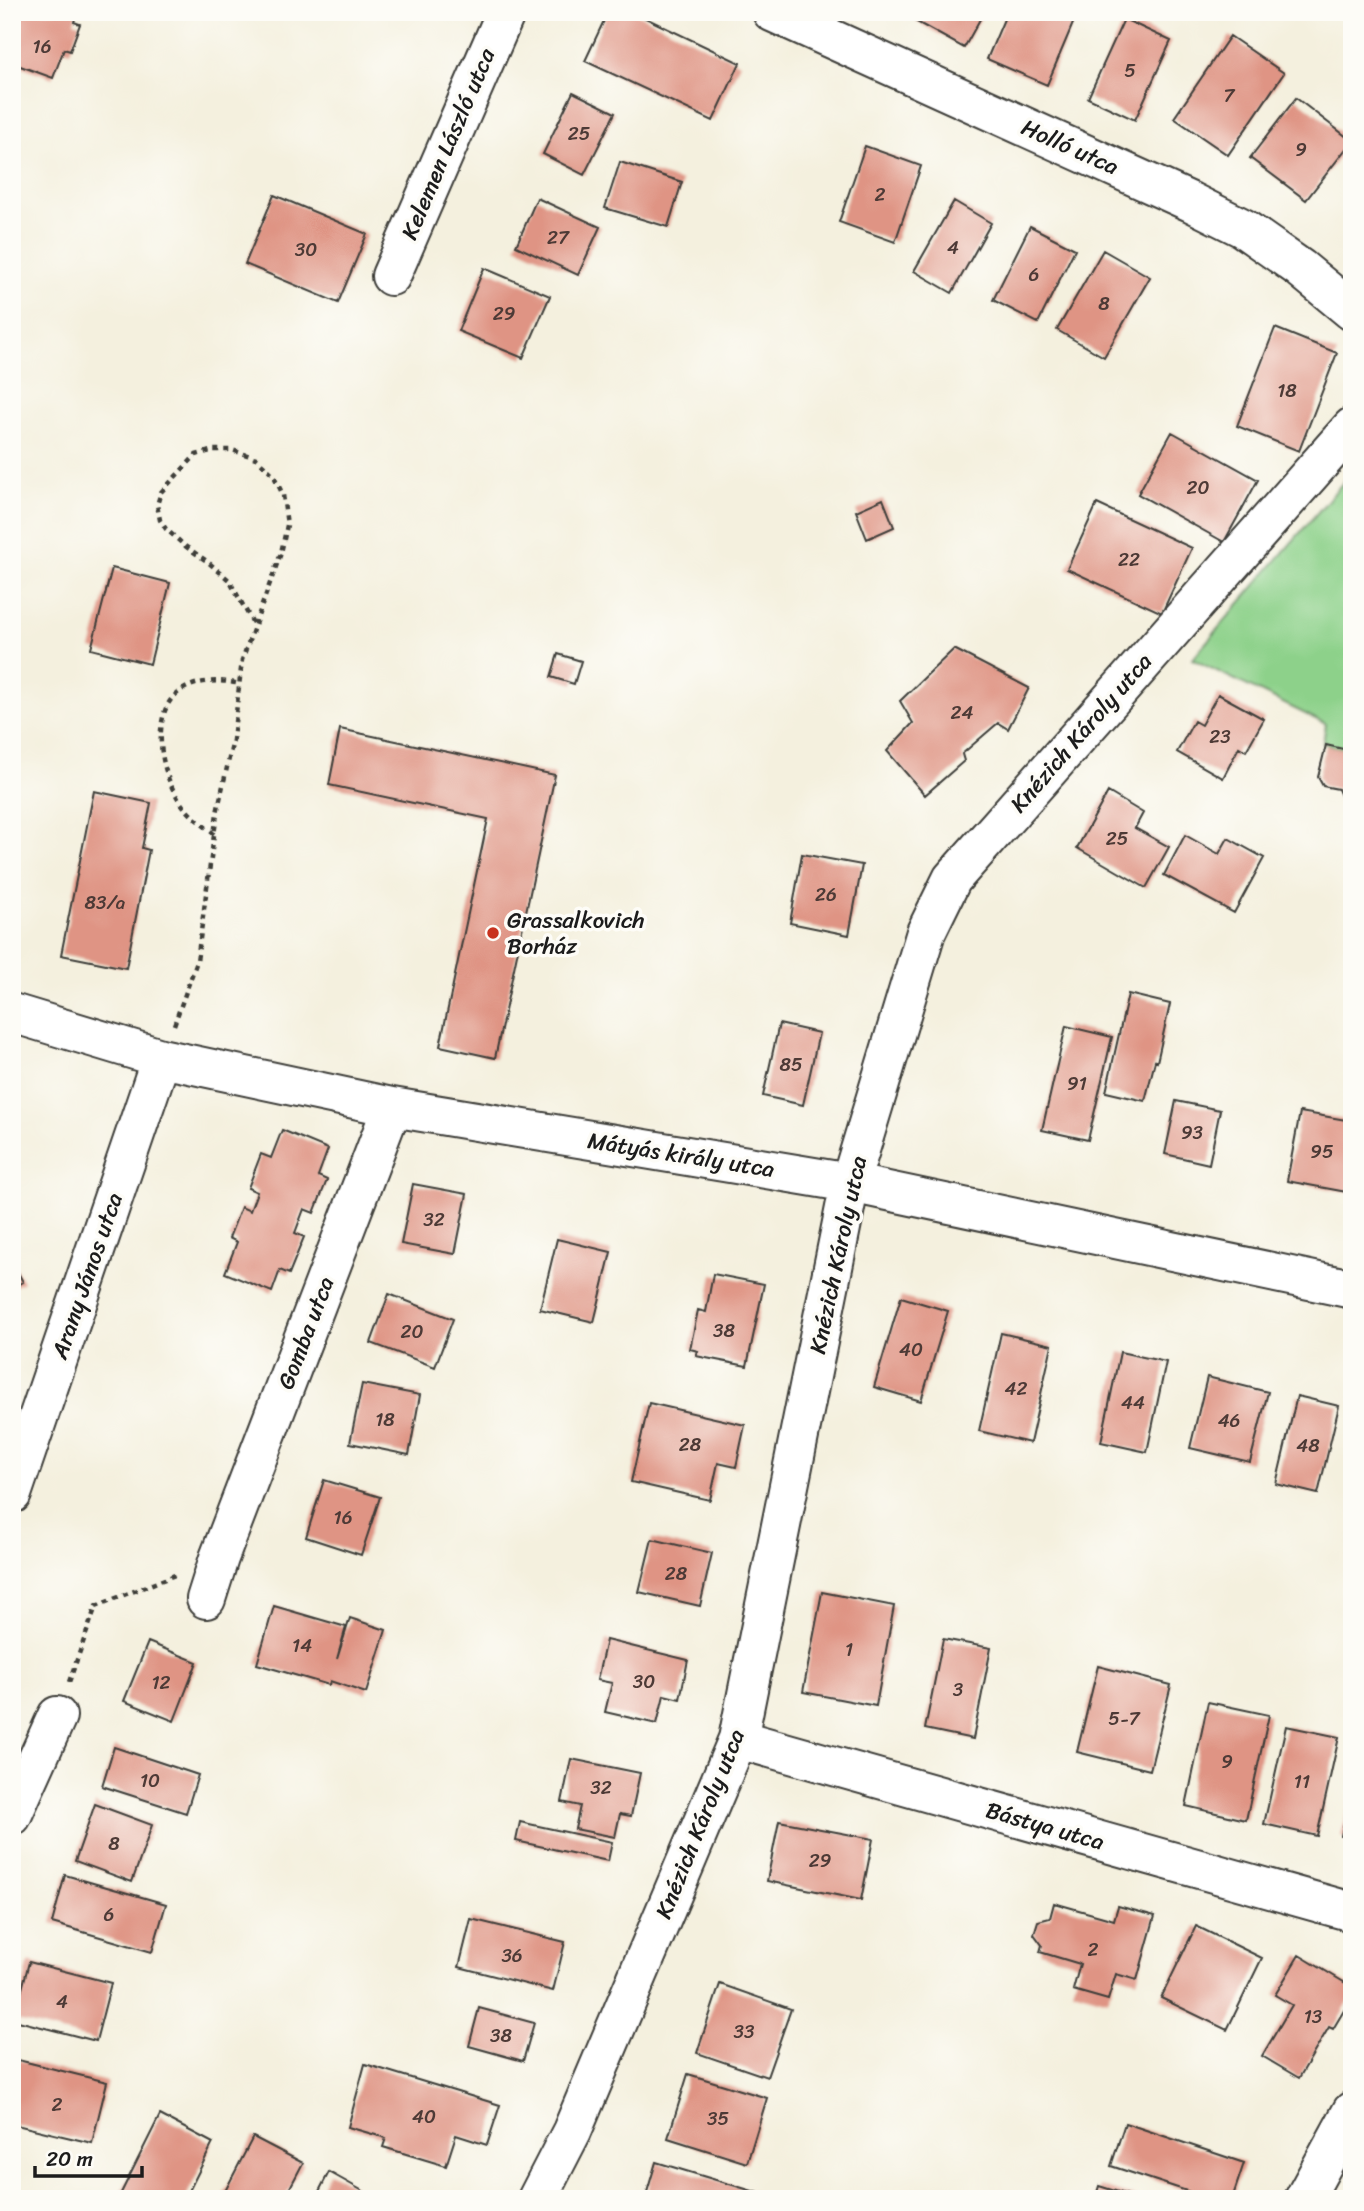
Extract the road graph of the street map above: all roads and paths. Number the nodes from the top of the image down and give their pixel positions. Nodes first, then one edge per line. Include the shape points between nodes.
1 (506, 12) edge
2 (772, 12) edge
3 (391, 276) dead end
4 (1352, 311) edge
5 (1352, 427) edge
6 (254, 625) junction
7 (240, 684) junction
8 (215, 835) junction
9 (12, 1013) edge
10 (161, 1058) junction
11 (392, 1107) junction
12 (850, 1183) junction
13 (1352, 1289) edge
14 (12, 1494) edge
15 (219, 1558) junction
16 (206, 1599) dead end
17 (57, 1716) joint
18 (738, 1739) junction
19 (12, 1816) edge
20 (1352, 1912) edge
21 (1352, 2110) edge
22 (537, 2199) edge
23 (1304, 2199) edge

1 - 3 street, Kelemen László utca
2 - 4 street, Holló utca via 1243,228
5 - 12 street, Knézich Károly utca via 953,879 926,932
6 - 6 path via 229,579 185,546 160,520 157,505 162,492 196,455 232,450 257,458 273,474 283,495 287,525 281,553
6 - 7 path via 242,660
7 - 8 path
7 - 8 path via 211,680 178,693 167,705 161,730 163,760 178,799
8 - 10 path via 197,961
9 - 10 street, Mátyás király utca
10 - 11 street, Mátyás király utca
10 - 14 street, Arany János utca
11 - 12 street, Mátyás király utca
11 - 15 street, Gomba utca
12 - 13 street, Mátyás király utca
12 - 18 street, Knézich Károly utca
15 - 16 street, Gomba utca
15 - 17 path via 96,1606
17 - 19 street
18 - 20 street, Bástya utca
18 - 22 street, Knézich Károly utca via 572,2132
21 - 23 street

